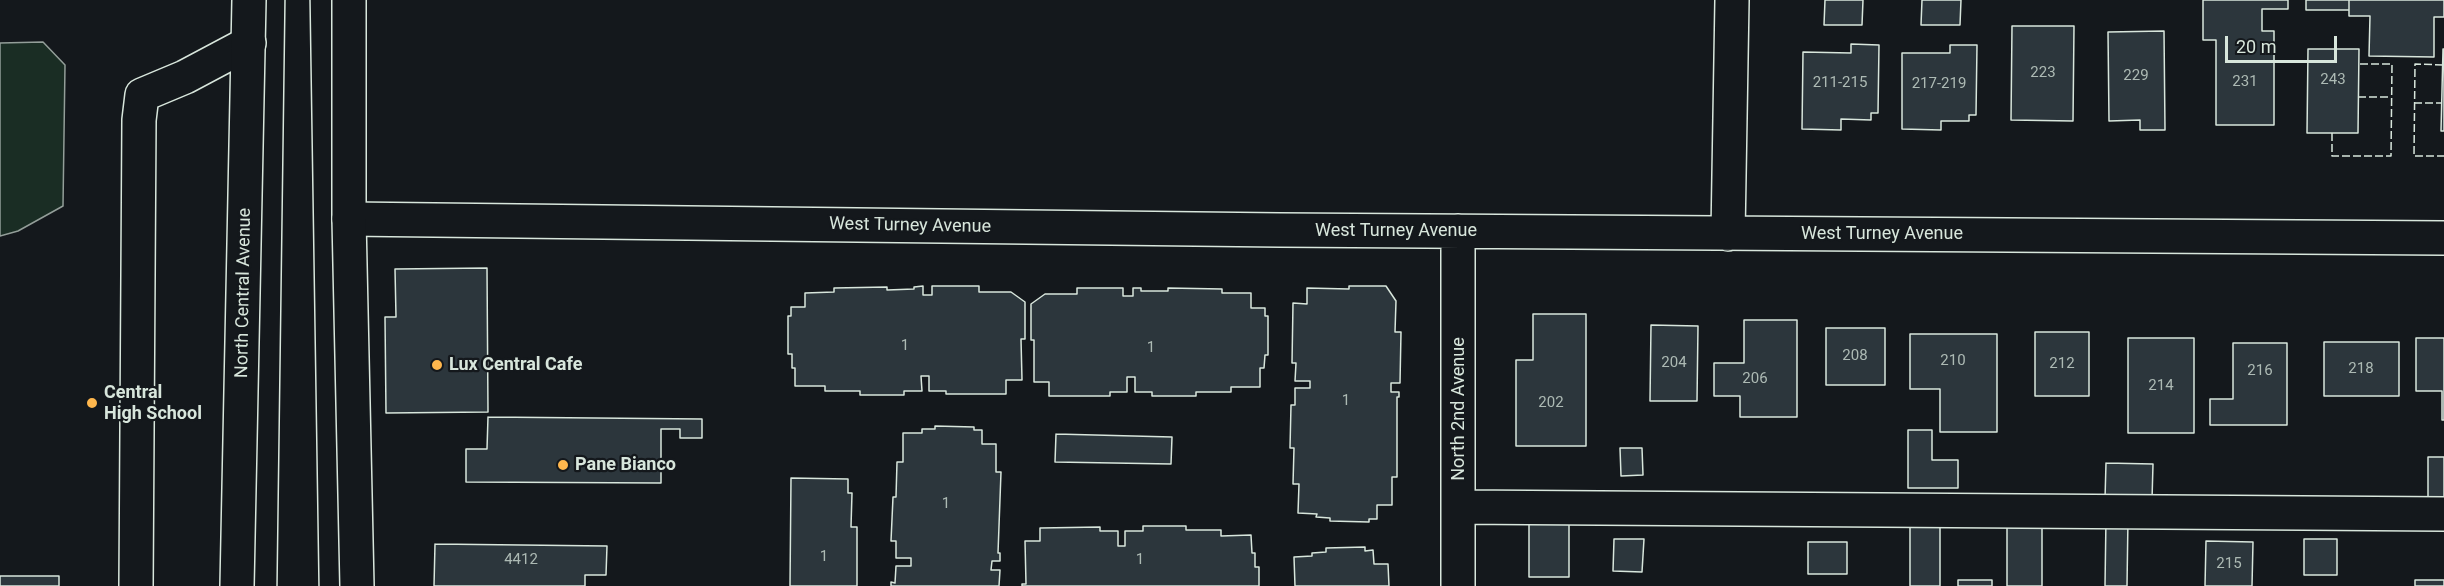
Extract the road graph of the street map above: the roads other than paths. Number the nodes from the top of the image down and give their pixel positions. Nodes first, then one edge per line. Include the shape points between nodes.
1 (249, 0) edge
2 (349, 0) edge
3 (1732, 0) edge
4 (249, 43) junction
5 (349, 219) junction
6 (1458, 231) junction
7 (1728, 234) junction
8 (2444, 238) edge
9 (1459, 507) junction
10 (2444, 514) edge
11 (136, 586) edge
12 (237, 586) edge
13 (357, 586) edge
14 (1458, 586) edge

1 - 4 street, North Central Avenue
2 - 5 street
3 - 7 street
4 - 11 street via 142,95
4 - 12 street, North Central Avenue
5 - 6 street, West Turney Avenue
5 - 13 street
6 - 7 street, West Turney Avenue
6 - 9 street, North 2nd Avenue
7 - 8 street, West Turney Avenue
9 - 10 street
9 - 14 street, North 2nd Avenue

